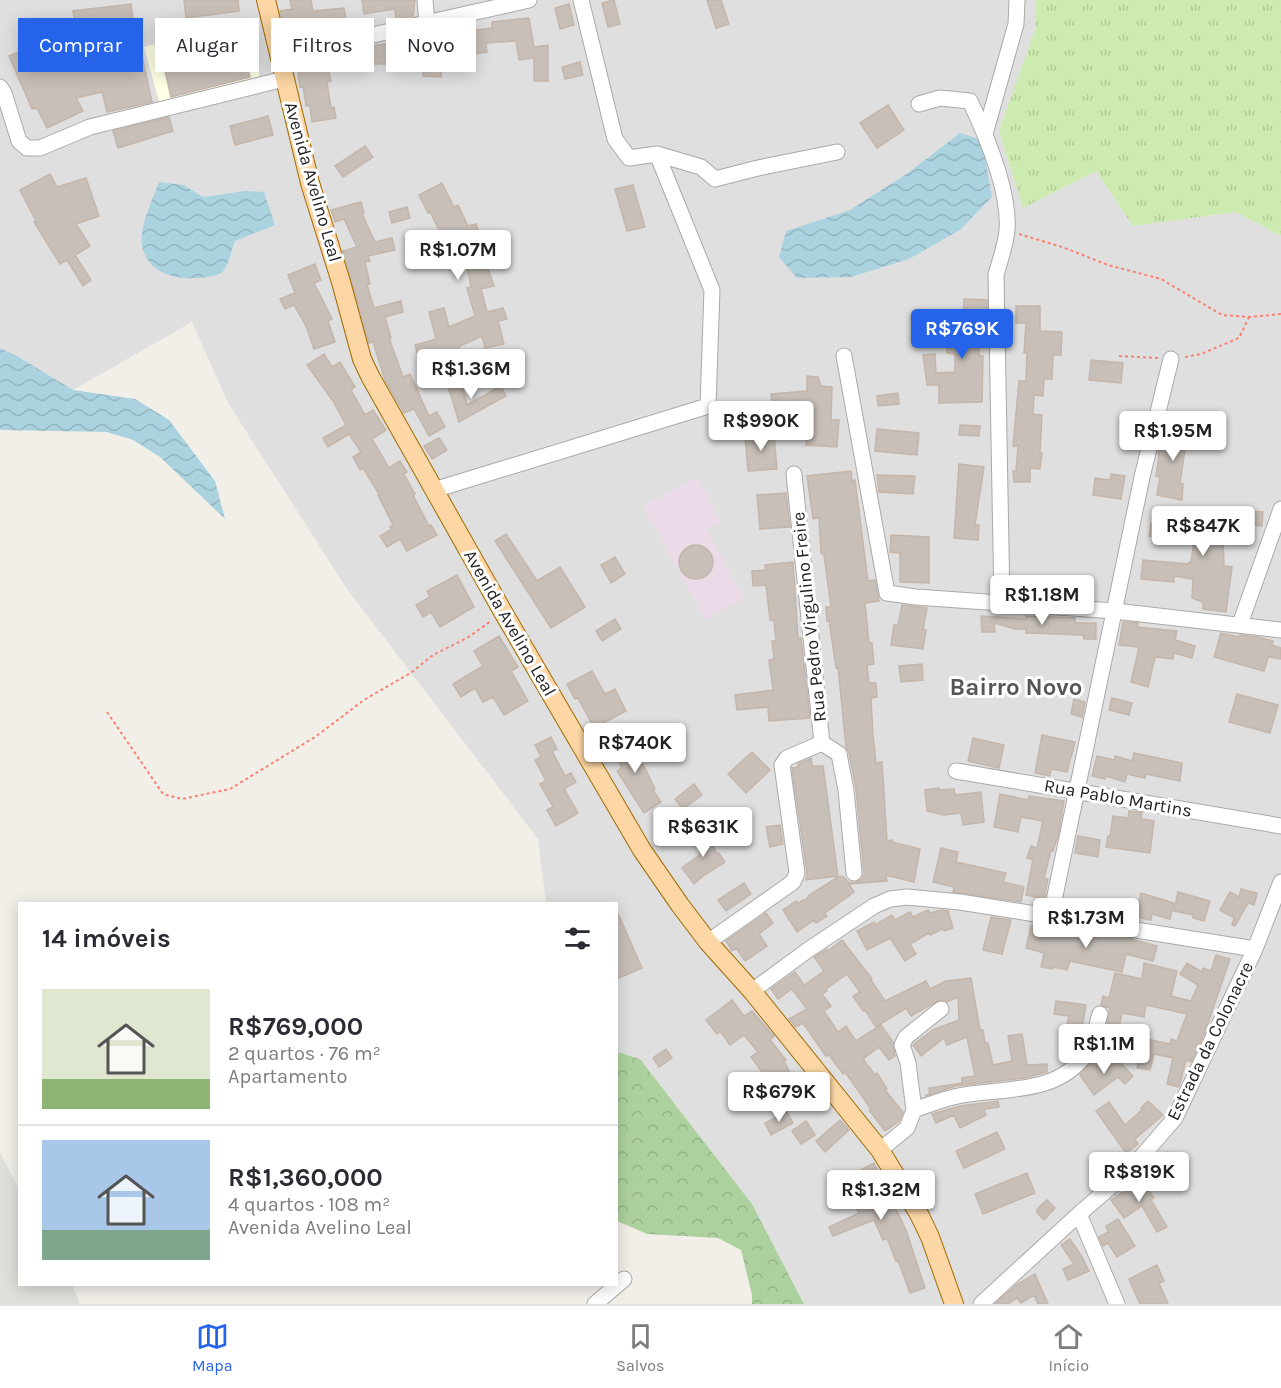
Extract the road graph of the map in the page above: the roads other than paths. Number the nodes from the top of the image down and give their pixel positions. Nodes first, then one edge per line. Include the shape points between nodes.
1 (266, 0) edge
2 (425, 0) edge
3 (529, 0) edge
4 (581, 0) edge
5 (1017, 0) edge
6 (427, 18) edge
7 (449, 18) edge
8 (271, 22) edge
9 (282, 72) edge
10 (284, 79) junction
11 (0, 87) edge
12 (919, 104) dead end
13 (986, 134) junction
14 (837, 152) dead end
15 (657, 154) junction
16 (844, 356) dead end
17 (1171, 359) road end
18 (794, 474) dead end
19 (434, 490) junction
20 (1281, 509) edge
21 (1002, 602) junction
22 (1115, 611) junction
23 (1240, 624) junction
24 (1281, 630) edge
25 (822, 743) junction
26 (956, 771) dead end
27 (1078, 791) junction
28 (1281, 826) edge
29 (854, 873) dead end
30 (1281, 882) edge
31 (1051, 915) junction
32 (708, 942) junction
33 (1256, 949) junction
34 (752, 992) junction
35 (941, 1009) dead end
36 (1100, 1014) dead end
37 (914, 1110) junction
38 (880, 1150) junction
39 (1079, 1214) junction
40 (624, 1279) dead end
41 (618, 1284) edge
42 (616, 1286) edge
43 (595, 1304) edge
44 (954, 1304) edge
45 (981, 1304) edge
46 (1117, 1304) edge

1 - 8 main road, Avenida Avelino Leal
2 - 6 street
3 - 7 street
4 - 15 street via 615,140 628,158
5 - 13 street via 1017,24
9 - 10 main road, Avenida Avelino Leal
10 - 11 street via 90,127 40,148 27,147 19,141
10 - 19 main road, Avenida Avelino Leal via 309,183 362,359
12 - 13 street via 940,98 970,101
13 - 21 street via 1006,202 1007,230 996,275
14 - 15 street via 715,179 701,167
15 - 19 street via 712,290 708,406
16 - 21 street via 887,593
17 - 22 street
18 - 25 street, Rua Pedro Virgulino Freire
19 - 32 main road, Avenida Avelino Leal via 642,850
20 - 23 street
21 - 22 street
22 - 23 street
22 - 27 street
23 - 24 street
25 - 29 street via 839,754
25 - 32 street, Rua Pedro Virgulino Freire via 787,758 782,765 797,873 793,882
26 - 27 street, Rua Pablo Martins
27 - 28 street, Rua Pablo Martins
27 - 31 street
30 - 33 street, Estrada da Colonacre
31 - 33 street
31 - 34 street via 960,902 890,899 808,950
32 - 34 main road, Avenida Avelino Leal
33 - 39 street, Estrada da Colonacre via 1175,1118 1130,1170
34 - 38 main road, Avenida Avelino Leal
35 - 37 street via 906,1037 902,1045
36 - 37 street via 1088,1053 1059,1077 1039,1086 957,1096
37 - 38 street via 907,1128
38 - 44 main road, Avenida Avelino Leal via 930,1236
39 - 45 street, Estrada da Colonacre
39 - 46 street
40 - 41 street
42 - 43 street

